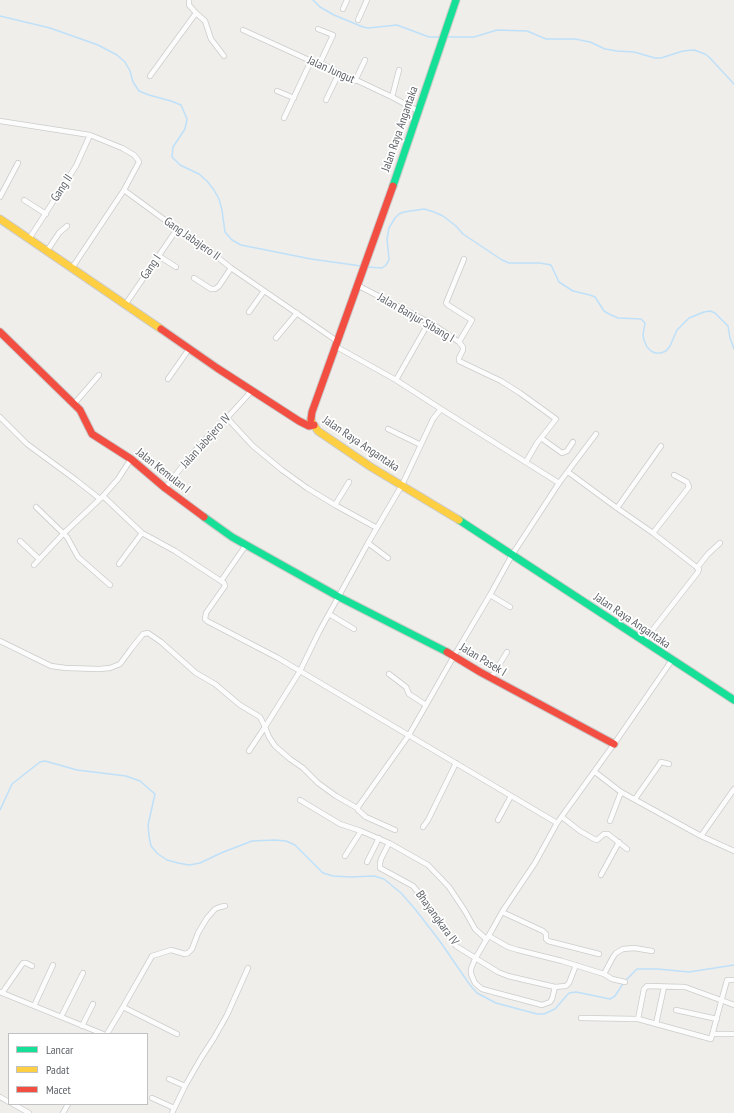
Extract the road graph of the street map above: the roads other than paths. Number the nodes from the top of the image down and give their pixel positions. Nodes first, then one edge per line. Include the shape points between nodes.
1 (189, 0) edge
2 (347, 0) edge
3 (367, 0) edge
4 (456, 0) edge
5 (344, 9) dead end
6 (196, 13) junction
7 (358, 20) dead end
8 (318, 29) dead end
9 (243, 30) dead end
10 (224, 56) dead end
11 (365, 60) dead end
12 (311, 61) junction
13 (320, 63) junction
14 (399, 70) dead end
15 (340, 73) junction
16 (150, 76) dead end
17 (356, 81) junction
18 (277, 91) dead end
19 (392, 97) junction
20 (294, 98) junction
21 (326, 100) dead end
22 (418, 111) junction
23 (284, 118) dead end
24 (0, 121) edge
25 (90, 135) junction
26 (18, 163) dead end
27 (124, 190) junction
28 (0, 198) edge
29 (24, 200) dead end
30 (46, 214) junction
31 (0, 219) edge
32 (67, 226) dead end
33 (177, 229) junction
34 (29, 239) junction
35 (47, 251) junction
36 (159, 256) junction
37 (464, 259) dead end
38 (176, 267) dead end
39 (72, 268) junction
40 (232, 268) junction
41 (194, 278) dead end
42 (362, 287) junction
43 (264, 291) junction
44 (125, 305) junction
45 (249, 312) dead end
46 (297, 313) junction
47 (429, 322) junction
48 (0, 332) edge
49 (276, 338) dead end
50 (459, 342) junction
51 (336, 344) junction
52 (189, 349) junction
53 (99, 375) dead end
54 (168, 379) dead end
55 (396, 380) junction
56 (250, 393) junction
57 (74, 404) junction
58 (441, 409) junction
59 (0, 417) edge
60 (227, 418) junction
61 (314, 425) junction
62 (388, 429) dead end
63 (596, 434) dead end
64 (541, 438) junction
65 (573, 442) dead end
66 (421, 445) junction
67 (661, 446) dead end
68 (131, 459) junction
69 (526, 462) junction
70 (568, 472) junction
71 (674, 475) dead end
72 (349, 482) dead end
73 (559, 483) junction
74 (402, 485) junction
75 (165, 488) junction
76 (102, 498) junction
77 (335, 505) junction
78 (36, 507) dead end
79 (616, 508) junction
80 (377, 528) junction
81 (142, 533) junction
82 (653, 533) junction
83 (63, 534) junction
84 (20, 541) dead end
85 (368, 543) junction
86 (720, 543) dead end
87 (246, 545) junction
88 (512, 555) junction
89 (388, 558) dead end
90 (39, 559) junction
91 (34, 564) dead end
92 (119, 564) dead end
93 (697, 568) junction
94 (221, 581) junction
95 (110, 585) dead end
96 (490, 596) junction
97 (339, 597) junction
98 (510, 607) dead end
99 (329, 614) junction
100 (354, 629) dead end
101 (0, 641) edge
102 (644, 641) junction
103 (507, 652) dead end
104 (454, 656) junction
105 (672, 660) junction
106 (300, 671) junction
107 (389, 674) dead end
108 (491, 678) junction
109 (734, 700) edge
110 (426, 705) junction
111 (265, 727) junction
112 (409, 735) junction
113 (614, 744) junction
114 (249, 751) dead end
115 (456, 764) junction
116 (669, 764) dead end
117 (595, 772) junction
118 (734, 789) edge
119 (621, 792) junction
120 (511, 796) junction
121 (635, 799) junction
122 (300, 800) dead end
123 (357, 808) junction
124 (562, 817) junction
125 (498, 820) dead end
126 (610, 821) dead end
127 (557, 823) junction
128 (423, 827) dead end
129 (395, 830) dead end
130 (361, 831) junction
131 (702, 836) junction
132 (379, 838) junction
133 (619, 842) junction
134 (389, 843) junction
135 (627, 849) dead end
136 (734, 851) edge
137 (345, 856) dead end
138 (367, 862) dead end
139 (601, 875) dead end
140 (225, 906) dead end
141 (502, 912) junction
142 (488, 938) junction
143 (652, 951) dead end
144 (599, 954) dead end
145 (475, 959) junction
146 (53, 964) dead end
147 (576, 965) junction
148 (32, 966) dead end
149 (248, 968) dead end
150 (83, 973) dead end
151 (604, 974) junction
152 (734, 980) edge
153 (625, 982) dead end
154 (555, 987) junction
155 (664, 987) junction
156 (1, 992) edge
157 (721, 1001) junction
158 (93, 1004) dead end
159 (734, 1005) edge
160 (34, 1006) junction
161 (123, 1007) junction
162 (676, 1010) dead end
163 (61, 1017) junction
164 (581, 1018) dead end
165 (638, 1019) junction
166 (717, 1019) junction
167 (656, 1024) junction
168 (82, 1026) junction
169 (100, 1033) edge
170 (108, 1033) edge
171 (177, 1034) dead end
172 (713, 1034) junction
173 (734, 1034) edge
174 (169, 1079) dead end
175 (185, 1086) junction
176 (152, 1098) dead end
177 (23, 1106) edge
178 (174, 1108) junction
179 (29, 1113) edge
180 (172, 1113) edge

1 - 6 street via 189,5
2 - 5 street
3 - 7 street
4 - 22 street, Jalan Raya Angantaka
6 - 10 street via 205,21 211,39
6 - 16 street
8 - 13 street via 333,36
9 - 12 street, Jalan Jungut
11 - 17 street
12 - 13 street, Jalan Jungut
12 - 20 street
13 - 15 street, Jalan Jungut
14 - 19 street
15 - 17 street, Jalan Jungut
15 - 21 street
17 - 19 street, Jalan Jungut
18 - 20 street
19 - 22 street, Jalan Jungut
20 - 23 street
22 - 42 street, Jalan Raya Angantaka via 361,275
24 - 25 street
25 - 27 street via 122,148 138,160
25 - 30 street, Gang II via 76,166
26 - 28 street
27 - 33 street, Gang Jabajero II
27 - 39 street
29 - 30 street
30 - 34 street, Gang II
31 - 34 street
32 - 35 street
33 - 36 street, Gang I
33 - 40 street, Gang Jabajero II
34 - 35 street
35 - 39 street
36 - 38 street
36 - 44 street, Gang I
37 - 50 street via 446,303 472,320
39 - 44 street
40 - 41 street via 215,290
40 - 43 street, Gang Jabajero II
42 - 47 street, Jalan Banjur Sibang I
42 - 51 street, Jalan Raya Angantaka
43 - 45 street
43 - 46 street, Gang Jabajero II
44 - 52 street
46 - 49 street
46 - 51 street, Gang Jabajero II
47 - 50 street, Jalan Banjur Sibang I
47 - 55 street
48 - 57 street, Jalan Kemulan I
50 - 64 street, Jalan Banjur Sibang I via 463,349 459,361 508,385 556,419
51 - 55 street, Gang Jabajero II
51 - 61 street, Jalan Raya Angantaka via 312,412 311,421
52 - 54 street
52 - 56 street
53 - 57 street
55 - 58 street, Gang Jabajero II
56 - 60 street, Jalan Jabejero IV
56 - 61 street via 298,421 309,426
57 - 68 street, Jalan Kemulan I via 82,413 92,434
58 - 66 street
58 - 69 street, Gang Jabajero II
59 - 76 street via 27,444
60 - 75 street, Jalan Jabejero IV via 193,453
60 - 77 street via 253,446 277,466
61 - 74 street, Jalan Raya Angantaka via 318,431
62 - 66 street
63 - 70 street
64 - 65 street via 562,453 567,451
64 - 69 street
66 - 74 street
67 - 79 street
68 - 75 street, Jalan Kemulan I
68 - 76 street
69 - 73 street, Gang Jabajero II
70 - 73 street
70 - 79 street
71 - 82 street via 687,482 689,487
72 - 77 street
73 - 88 street
74 - 80 street
74 - 88 street, Jalan Raya Angantaka
75 - 87 street, Jalan Kemulan I
76 - 81 street
76 - 83 street
77 - 80 street
78 - 83 street
79 - 82 street
80 - 85 street
81 - 92 street
81 - 94 street
82 - 93 street
83 - 90 street
83 - 95 street via 78,557
84 - 90 street
85 - 89 street
85 - 97 street
86 - 93 street
87 - 94 street
87 - 97 street, Jalan Kemulan I
88 - 96 street
88 - 102 street, Jalan Raya Angantaka
90 - 91 street
93 - 102 street via 698,572
94 - 106 street via 225,586 206,613 205,619
96 - 98 street
96 - 104 street
97 - 99 street
97 - 104 street, Jalan Pasek I
99 - 100 street
99 - 106 street
101 - 111 street via 51,666 99,669 120,664 144,634 148,633 196,673 260,717
102 - 105 street, Jalan Raya Angantaka
103 - 108 street
104 - 108 street, Jalan Pasek I
104 - 110 street
105 - 109 street, Jalan Raya Angantaka
105 - 113 street
106 - 111 street
106 - 112 street
107 - 110 street via 406,687 409,694
108 - 113 street, Jalan Pasek I
110 - 112 street
111 - 114 street
111 - 123 street via 276,746 290,759 336,796
112 - 115 street
112 - 123 street
113 - 117 street
115 - 120 street
115 - 128 street
116 - 121 street via 661,762
117 - 119 street
117 - 124 street
118 - 131 street
119 - 121 street
119 - 126 street
120 - 125 street
120 - 127 street
121 - 131 street
122 - 130 street via 340,824
123 - 129 street via 366,817
124 - 127 street
124 - 133 street via 596,840 606,834
127 - 141 street via 535,863
130 - 132 street
130 - 137 street
131 - 136 street
132 - 134 street
132 - 138 street
133 - 135 street
133 - 139 street
134 - 142 street via 428,865 449,887 475,929
134 - 145 street, Bhayangkara IV via 381,859 380,868 413,886 435,913 453,944
140 - 161 street via 215,909 207,918 188,953 171,950 152,956
141 - 142 street
141 - 144 street via 543,931 548,941
142 - 145 street
142 - 147 street via 508,947
143 - 151 street via 623,949 613,956
145 - 154 street via 508,976
145 - 154 street via 471,974 475,983 482,989 542,1006 550,1002
146 - 160 street
147 - 151 street
147 - 154 street via 567,985
148 - 156 street via 23,963
149 - 175 street via 227,1014
150 - 163 street
151 - 153 street
152 - 157 street via 727,980
155 - 157 street via 685,987
155 - 165 street via 646,987
155 - 167 street
156 - 160 street
157 - 159 street
157 - 166 street
158 - 168 street
160 - 163 street
161 - 170 street
161 - 171 street
162 - 166 street
163 - 168 street
164 - 165 street
165 - 167 street
166 - 172 street
167 - 172 street via 709,1039 712,1039
168 - 169 street
172 - 173 street
174 - 175 street
175 - 178 street
176 - 178 street
177 - 179 street
178 - 180 street

